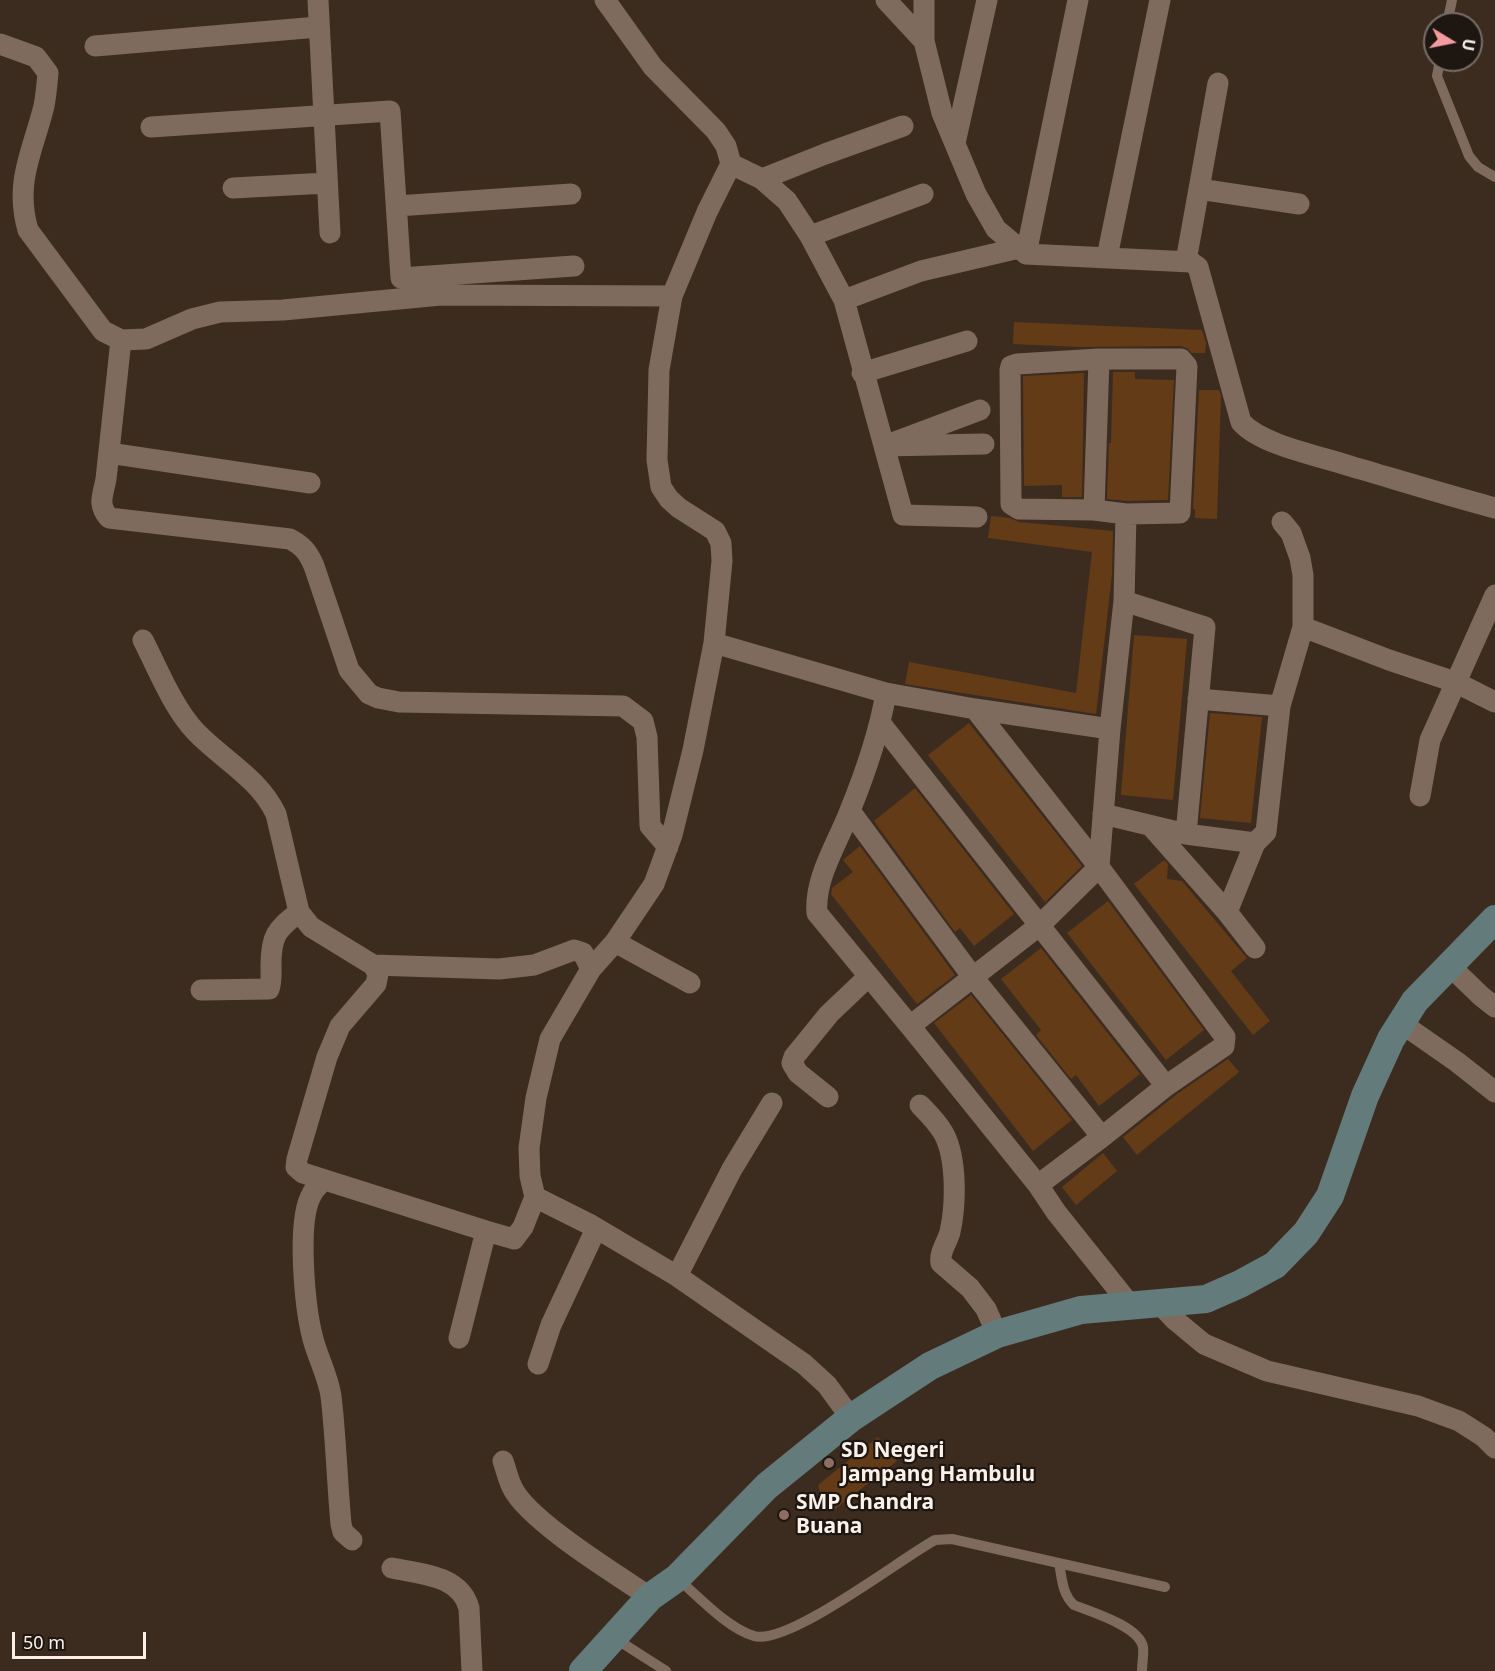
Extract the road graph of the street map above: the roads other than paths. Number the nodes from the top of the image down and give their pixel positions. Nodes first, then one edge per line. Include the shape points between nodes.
1 (318, 0) edge
2 (605, 0) edge
3 (886, 0) edge
4 (924, 0) edge
5 (987, 0) edge
6 (1078, 0) edge
7 (1160, 0) edge
8 (318, 27) junction
9 (924, 41) junction
10 (0, 44) edge
11 (95, 46) dead end
12 (1438, 72) edge
13 (1218, 83) dead end
14 (323, 115) junction
15 (903, 126) dead end
16 (151, 127) dead end
17 (955, 143) junction
18 (731, 164) junction
19 (1495, 177) edge
20 (762, 179) junction
21 (327, 183) junction
22 (233, 188) dead end
23 (1199, 189) junction
24 (571, 194) dead end
25 (923, 194) dead end
26 (1299, 204) dead end
27 (397, 206) junction
28 (330, 233) dead end
29 (810, 236) junction
30 (1022, 251) junction
31 (1107, 257) junction
32 (1186, 261) junction
33 (574, 266) dead end
34 (672, 296) junction
35 (844, 300) junction
36 (121, 340) junction
37 (967, 341) dead end
38 (1099, 359) junction
39 (862, 373) junction
40 (980, 410) dead end
41 (984, 444) dead end
42 (884, 446) junction
43 (109, 453) junction
44 (310, 483) dead end
45 (1495, 508) edge
46 (1094, 510) junction
47 (1126, 514) junction
48 (977, 517) dead end
49 (1282, 522) dead end
50 (1495, 595) edge
51 (1124, 601) junction
52 (1303, 627) junction
53 (143, 640) dead end
54 (714, 643) junction
55 (1455, 682) junction
56 (886, 693) junction
57 (1198, 699) junction
58 (1495, 702) edge
59 (1280, 706) junction
60 (975, 709) junction
61 (881, 724) junction
62 (1110, 729) junction
63 (1420, 796) dead end
64 (850, 811) junction
65 (1103, 813) junction
66 (1151, 826) junction
67 (1186, 834) junction
68 (1255, 843) junction
69 (668, 847) junction
70 (1100, 867) junction
71 (299, 912) junction
72 (1227, 912) junction
73 (1495, 919) edge
74 (1040, 925) junction
75 (615, 942) junction
76 (1255, 948) dead end
77 (373, 965) junction
78 (1451, 966) junction
79 (591, 969) junction
80 (869, 976) junction
81 (972, 976) junction
82 (690, 983) dead end
83 (201, 990) dead end
84 (1495, 1006) edge
85 (1401, 1023) junction
86 (910, 1026) junction
87 (1166, 1086) junction
88 (1495, 1092) edge
89 (828, 1097) dead end
90 (772, 1103) dead end
91 (920, 1105) dead end
92 (1102, 1137) junction
93 (324, 1180) junction
94 (1038, 1185) junction
95 (535, 1197) junction
96 (596, 1229) junction
97 (486, 1231) junction
98 (677, 1276) junction
99 (1145, 1304) junction
100 (997, 1334) junction
101 (459, 1338) dead end
102 (538, 1364) dead end
103 (850, 1418) junction
104 (1495, 1448) edge
105 (503, 1461) dead end
106 (352, 1540) dead end
107 (1059, 1563) junction
108 (392, 1568) dead end
109 (677, 1578) junction
110 (1165, 1587) dead end
111 (650, 1597) junction
112 (613, 1637) junction
113 (472, 1671) edge
114 (583, 1671) edge
115 (666, 1671) edge
116 (1142, 1671) edge

1 - 8 street
2 - 18 street via 653,67 716,131
3 - 9 street
4 - 9 street
5 - 17 street
6 - 30 street
7 - 31 street
8 - 11 street
8 - 14 street
9 - 17 street via 942,113
10 - 36 street via 36,57 48,73 45,104 23,180 23,212 28,230 103,331
12 - 19 lane via 1469,156
13 - 23 street
14 - 16 street
14 - 21 street
14 - 27 street via 390,111
15 - 20 street
17 - 30 street via 996,229
18 - 20 street
18 - 34 street
20 - 29 street via 787,201
21 - 22 street
21 - 28 street
23 - 26 street
23 - 32 street
24 - 27 street
25 - 29 street
27 - 33 street via 401,278
29 - 35 street
30 - 31 street
30 - 35 street via 921,271
31 - 32 street
32 - 45 street via 1198,267 1241,422 1248,430 1416,487
34 - 36 street via 441,295 220,312 192,319 146,339
34 - 54 street via 659,370 657,460 661,488 669,499 715,531 721,543
35 - 39 street
36 - 43 street
37 - 39 street
38 - 46 street
38 - 46 street via 1017,364 1010,370 1011,504 1019,509
38 - 47 street via 1181,359 1186,366 1180,513
39 - 42 street
40 - 42 street
41 - 42 street
42 - 48 street via 903,515
43 - 44 street
43 - 69 street via 102,510 109,518 290,539 307,550 349,670 369,694 399,702 623,706 643,721 650,826
46 - 47 street
47 - 51 street
49 - 52 street via 1291,533 1300,558
50 - 55 street
51 - 57 street via 1205,627
51 - 62 street
52 - 55 street
52 - 59 street
53 - 71 street via 180,711 196,732 270,801
54 - 56 street
54 - 69 street via 693,750
55 - 58 street
55 - 63 street via 1430,740
56 - 60 street
56 - 61 street
57 - 59 street
57 - 67 street
59 - 68 street via 1266,832
60 - 62 street
60 - 70 street
61 - 64 street
61 - 74 street
62 - 65 street
64 - 80 street via 820,884 817,913
64 - 81 street
65 - 66 street
65 - 70 street
66 - 67 street
66 - 72 street
67 - 68 street
68 - 72 street
69 - 75 street via 654,884
70 - 74 street
70 - 87 street via 1225,1037 1224,1046
71 - 77 street via 311,927
71 - 83 street via 274,935 269,989
72 - 76 street
73 - 78 street
74 - 81 street
74 - 87 street
75 - 79 street
75 - 82 street
77 - 79 street via 499,969 534,965 574,950 584,953
77 - 93 street via 378,974 376,984 340,1026 297,1159 296,1167 303,1173
78 - 84 street
78 - 85 street via 1415,1001
79 - 95 street via 550,1038 529,1148
80 - 86 street
80 - 89 street via 829,1014 794,1057 792,1063 798,1073
81 - 86 street
81 - 92 street
85 - 88 street
85 - 99 street via 1365,1096 1330,1196 1306,1233 1275,1264 1206,1299
86 - 94 street
87 - 92 street
90 - 98 street
91 - 100 street via 944,1133 949,1147 953,1209 941,1263 970,1288 986,1309
92 - 94 street
93 - 97 street
93 - 106 street via 307,1206 304,1277 313,1340 330,1393 341,1524
94 - 99 street via 1056,1212
95 - 96 street
95 - 97 street via 514,1239
96 - 98 street
96 - 102 street via 551,1325
97 - 101 street
98 - 103 street via 817,1374
99 - 100 street via 1081,1310
99 - 104 street via 1175,1320 1204,1344 1267,1371 1418,1406 1459,1421
100 - 103 street via 930,1366
103 - 109 street via 766,1486
105 - 111 street via 511,1486 527,1510
107 - 109 lane via 952,1539 935,1540 813,1618 768,1637 742,1631
107 - 110 lane
107 - 116 lane via 1068,1600 1131,1630 1140,1639
108 - 113 street via 440,1578 460,1589 470,1608
109 - 111 street
111 - 112 street
112 - 114 street
112 - 115 lane

